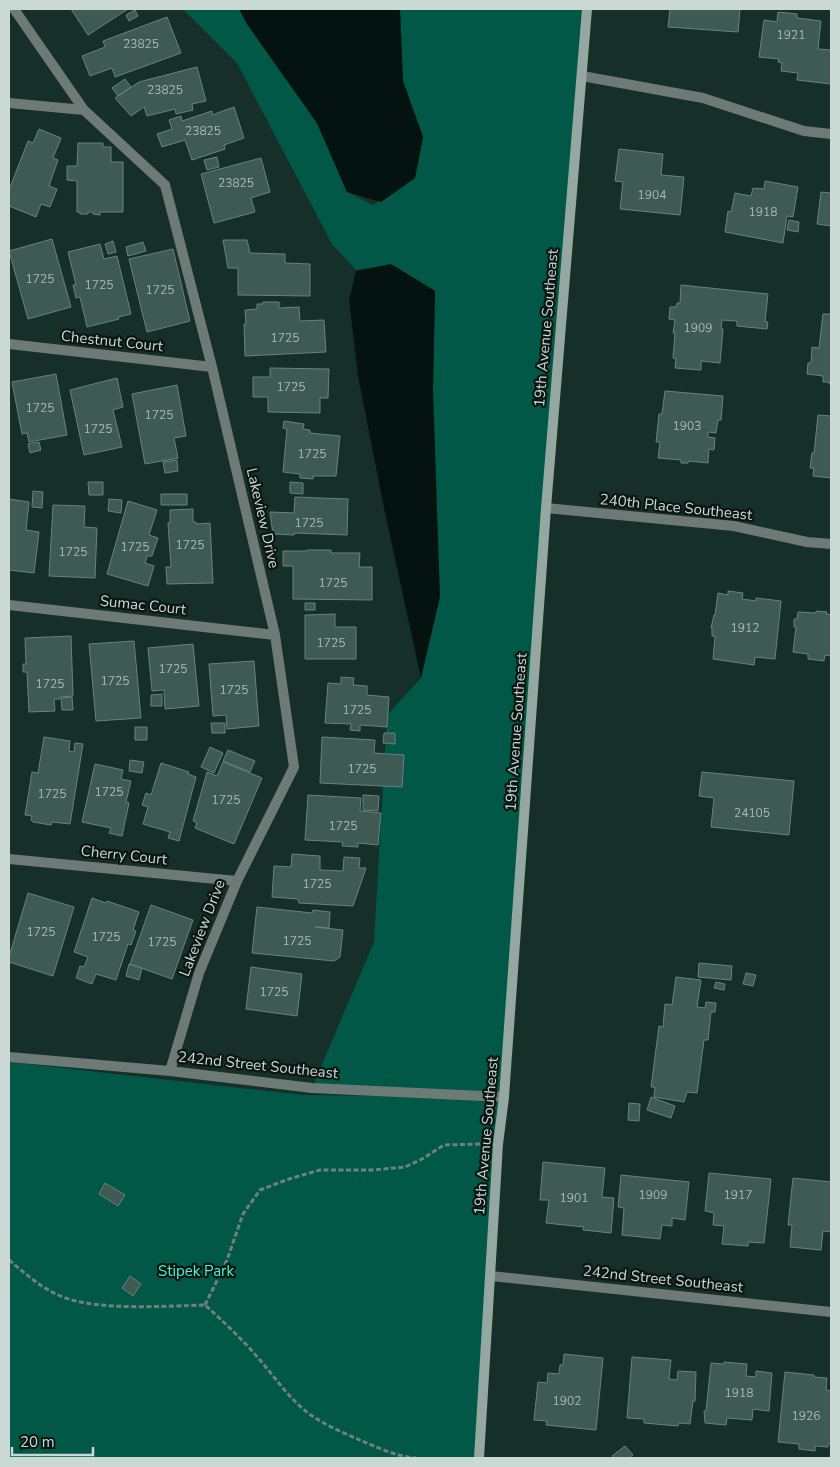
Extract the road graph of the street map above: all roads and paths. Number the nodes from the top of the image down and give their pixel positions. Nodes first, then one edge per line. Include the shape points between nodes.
1 (14, 9) edge
2 (587, 9) edge
3 (582, 76) junction
4 (9, 102) edge
5 (84, 110) junction
6 (831, 134) edge
7 (9, 344) edge
8 (212, 367) junction
9 (546, 508) junction
10 (831, 544) edge
11 (9, 605) edge
12 (275, 635) junction
13 (9, 859) edge
14 (237, 881) junction
15 (9, 1057) edge
16 (170, 1071) junction
17 (504, 1097) junction
18 (498, 1144) junction
19 (9, 1260) edge
20 (491, 1276) junction
21 (205, 1306) junction
22 (831, 1312) edge
23 (416, 1458) edge
24 (479, 1458) edge

1 - 5 street, Lakeview Drive
2 - 3 street, 19th Avenue Southeast
3 - 6 street via 703,98 804,131
3 - 9 street, 19th Avenue Southeast
4 - 5 street
5 - 8 street, Lakeview Drive via 165,185
7 - 8 street, Chestnut Court
8 - 12 street, Lakeview Drive
9 - 10 street, 240th Place Southeast via 734,526
9 - 17 street, 19th Avenue Southeast
11 - 12 street, Sumac Court
12 - 14 street, Lakeview Drive via 294,767
13 - 14 street, Cherry Court
14 - 16 street, Lakeview Drive via 199,973
15 - 16 street, 242nd Street Southeast
16 - 17 street, 242nd Street Southeast via 312,1088
17 - 18 street, 19th Avenue Southeast
18 - 20 street, 19th Avenue Southeast
18 - 21 path via 444,1145 405,1167 320,1170 260,1190 243,1214 227,1260
19 - 21 path via 37,1283 63,1297 103,1306
20 - 22 street, 242nd Street Southeast
20 - 24 street, 19th Avenue Southeast
21 - 23 path via 229,1327 303,1410 374,1446

